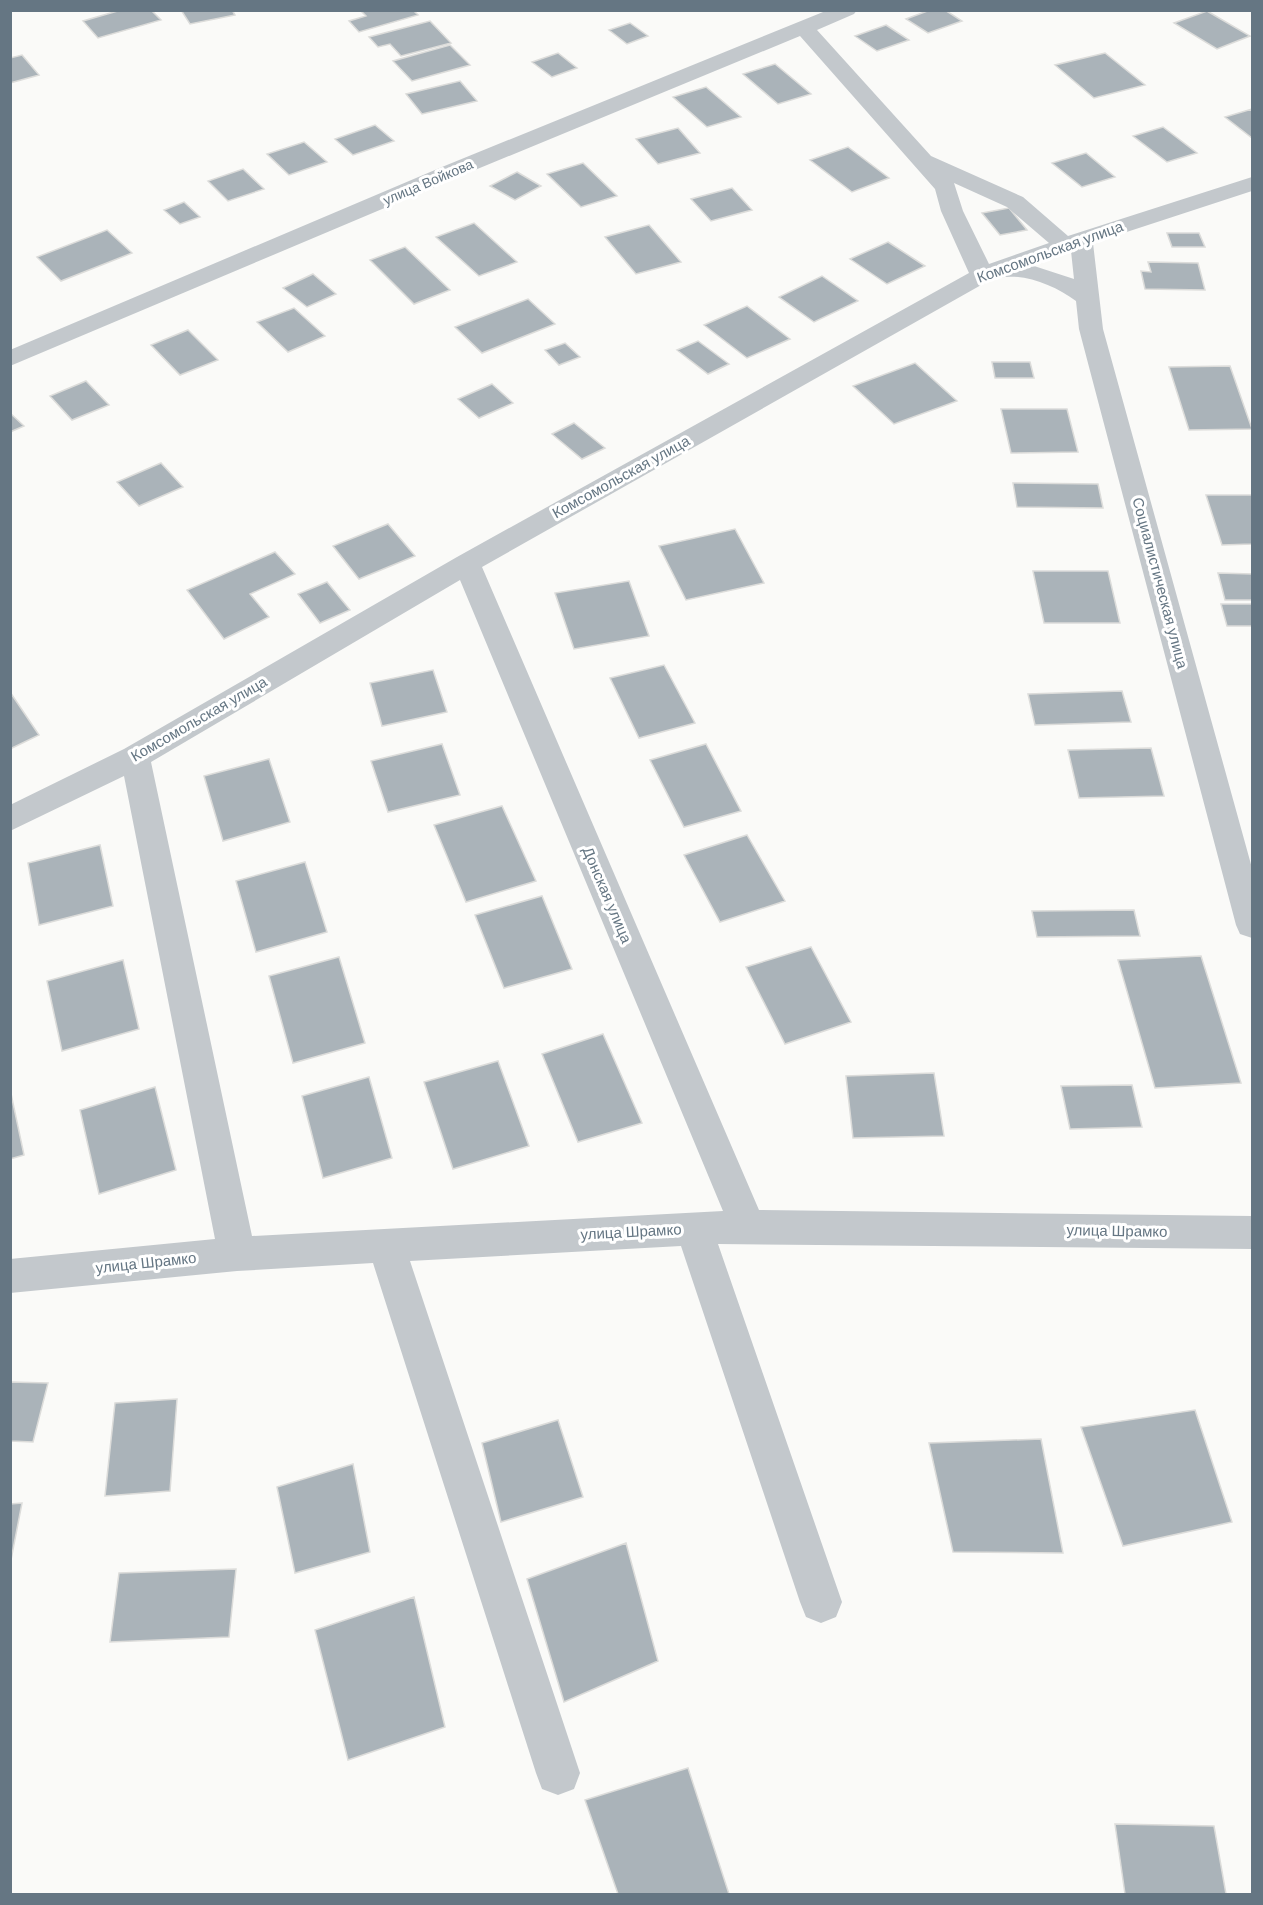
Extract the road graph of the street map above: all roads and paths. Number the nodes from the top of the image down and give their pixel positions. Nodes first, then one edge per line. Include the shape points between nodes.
1 (847, 10) edge
2 (805, 29) junction
3 (922, 161) junction
4 (1252, 184) edge
5 (1073, 242) junction
6 (991, 272) junction
7 (1088, 298) junction
8 (10, 359) edge
9 (467, 564) junction
10 (135, 757) junction
11 (10, 819) edge
12 (1252, 925) edge
13 (748, 1226) junction
14 (694, 1229) junction
15 (1252, 1233) edge
16 (386, 1245) junction
17 (237, 1254) junction
18 (10, 1276) edge
19 (821, 1602) dead end
20 (558, 1773) dead end

1 - 2 street, улица Войкова
2 - 3 street
2 - 8 street, улица Войкова via 450,172
3 - 5 street via 1015,202
3 - 6 street via 946,188 952,211
4 - 5 street, Комсомольская улица
5 - 6 street, Комсомольская улица
5 - 7 street, Социалистическая улица
6 - 7 street via 1042,272
6 - 9 street, Комсомольская улица
7 - 12 street, Социалистическая улица via 1091,329
9 - 10 street, Комсомольская улица
9 - 13 street, Донская улица
10 - 11 street, Комсомольская улица
10 - 17 street
13 - 14 street, улица Шрамко
13 - 15 street, улица Шрамко
14 - 16 street, улица Шрамко
14 - 19 street
16 - 17 street, улица Шрамко
16 - 20 street
17 - 18 street, улица Шрамко

